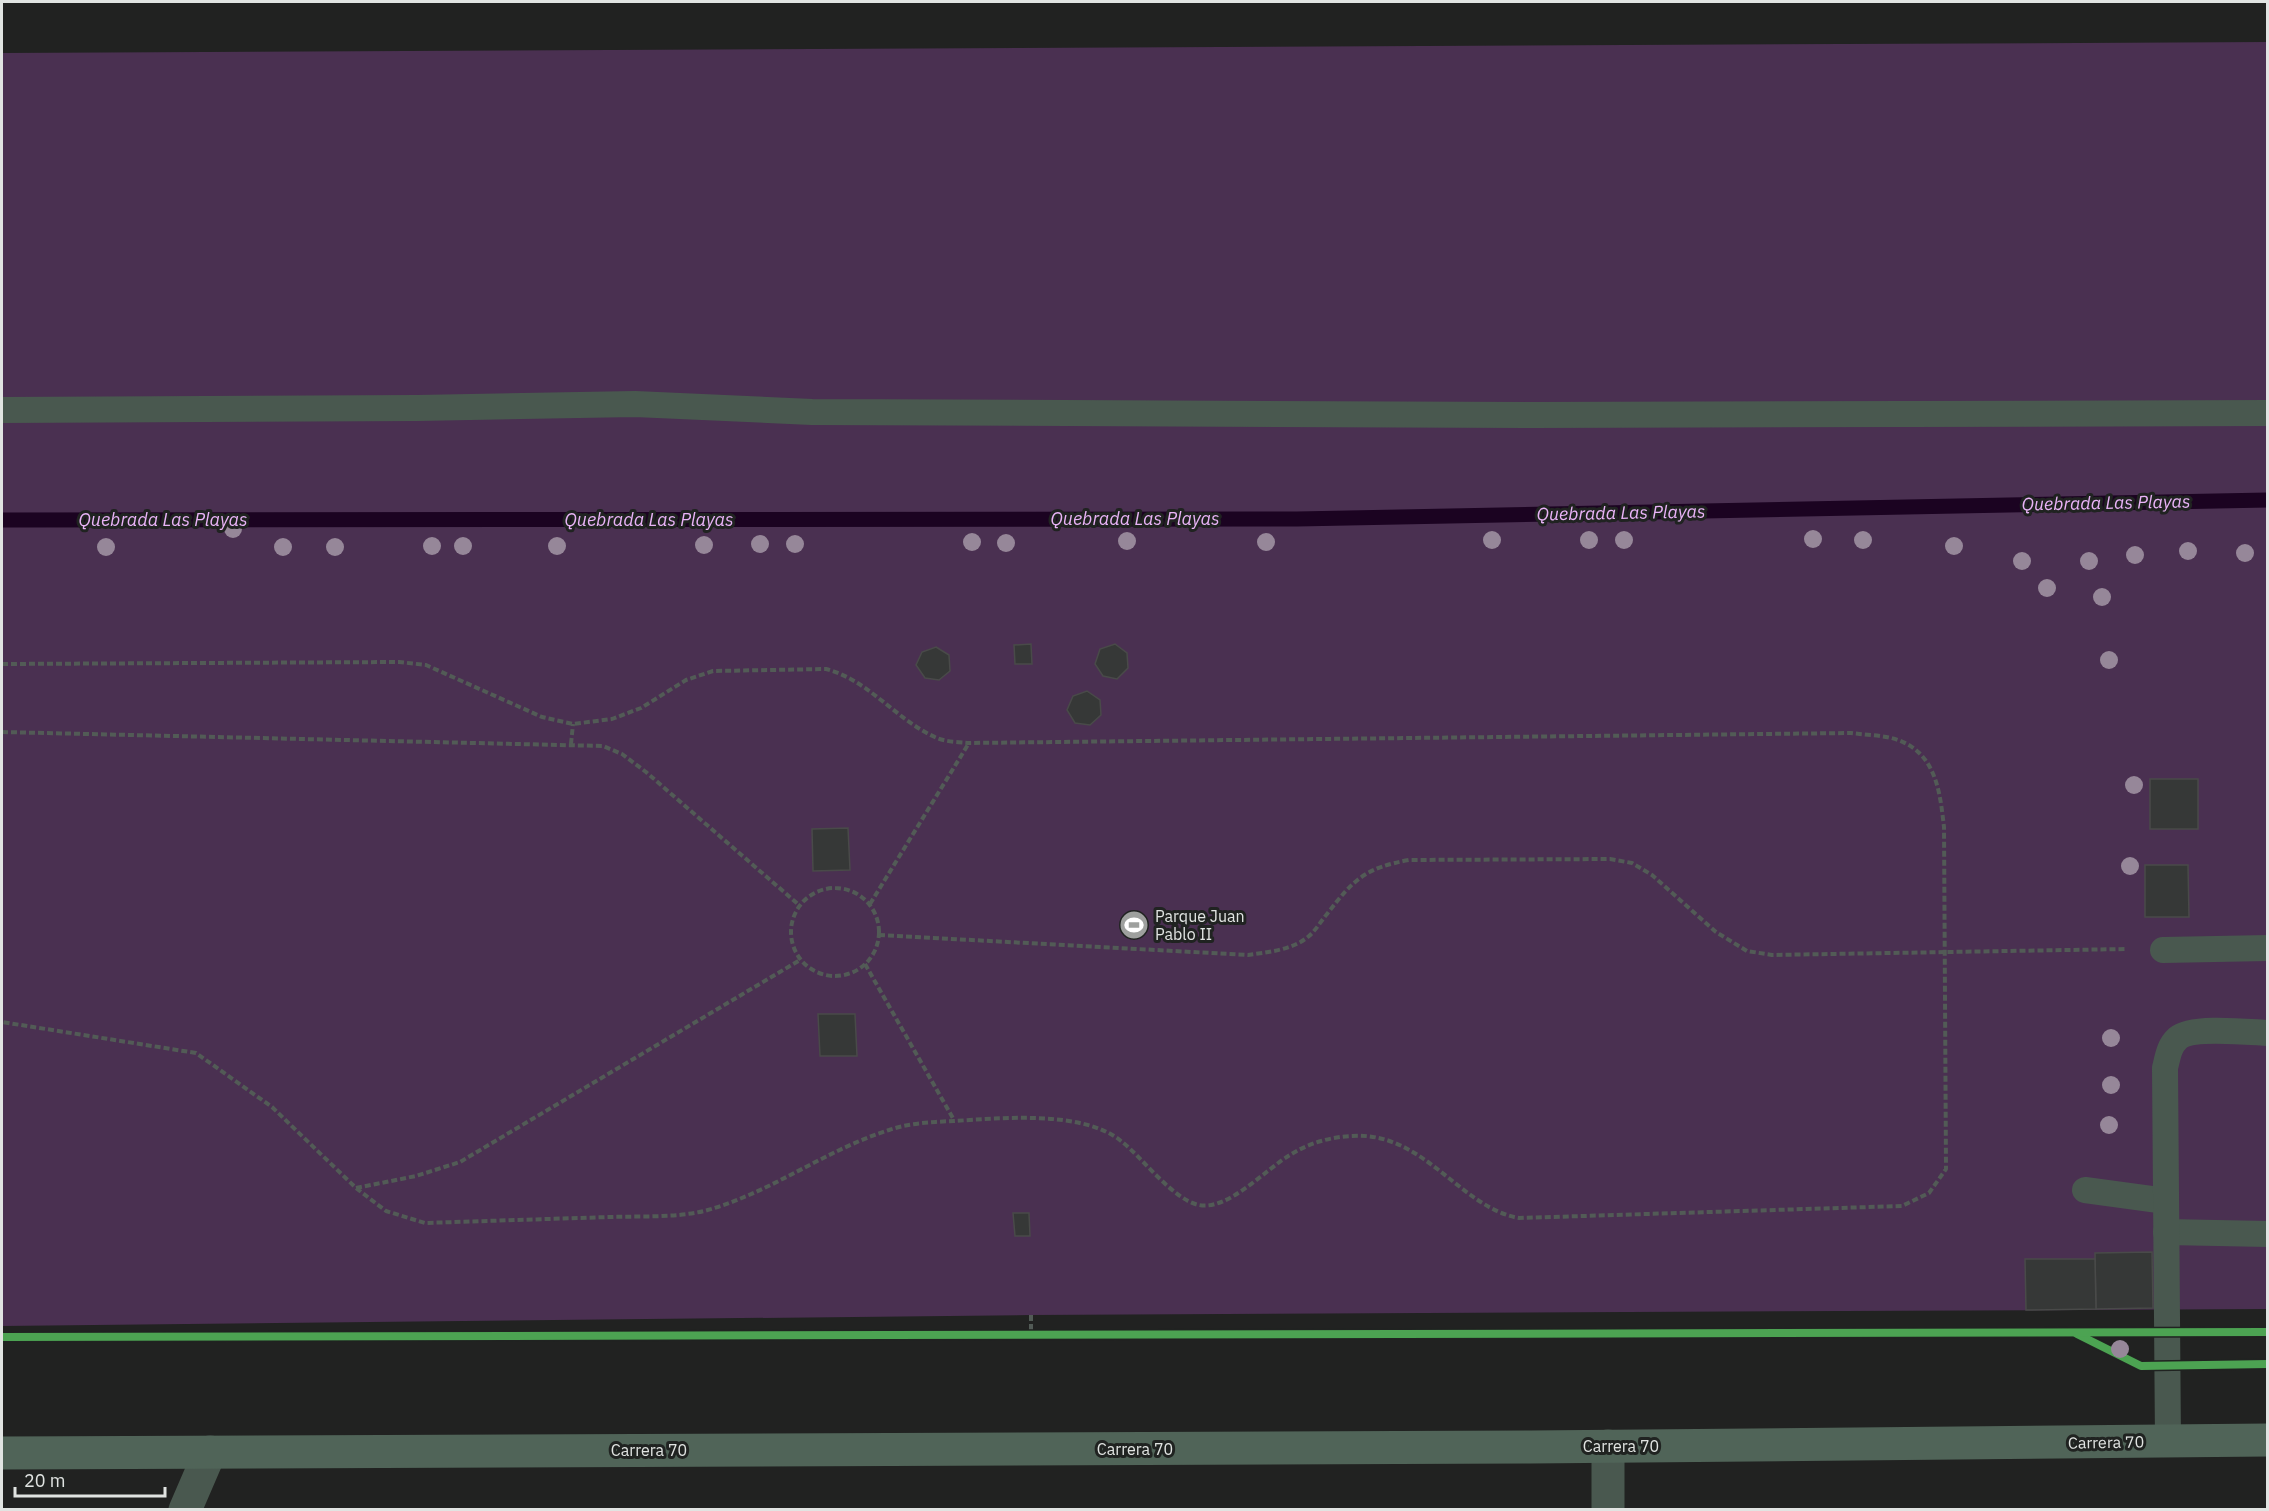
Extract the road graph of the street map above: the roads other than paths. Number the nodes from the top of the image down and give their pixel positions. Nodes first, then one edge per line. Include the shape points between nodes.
1 (2, 410) edge
2 (2268, 413) edge
3 (2268, 948) edge
4 (2163, 950) dead end
5 (2268, 1033) edge
6 (2085, 1190) dead end
7 (2166, 1201) junction
8 (2166, 1232) junction
9 (2268, 1233) edge
10 (2268, 1440) edge
11 (2168, 1442) junction
12 (1608, 1446) junction
13 (210, 1452) junction
14 (2, 1453) edge
15 (185, 1509) edge
16 (1608, 1509) edge

1 - 2 lane via 635,404 824,412
3 - 4 lane
5 - 7 lane via 2197,1032 2180,1036 2169,1048
6 - 7 lane
7 - 8 lane
8 - 9 lane
8 - 11 lane
10 - 11 main road, Carrera 70
11 - 12 main road, Carrera 70
12 - 13 main road, Carrera 70
12 - 16 street
13 - 14 main road, Carrera 70
13 - 15 street

